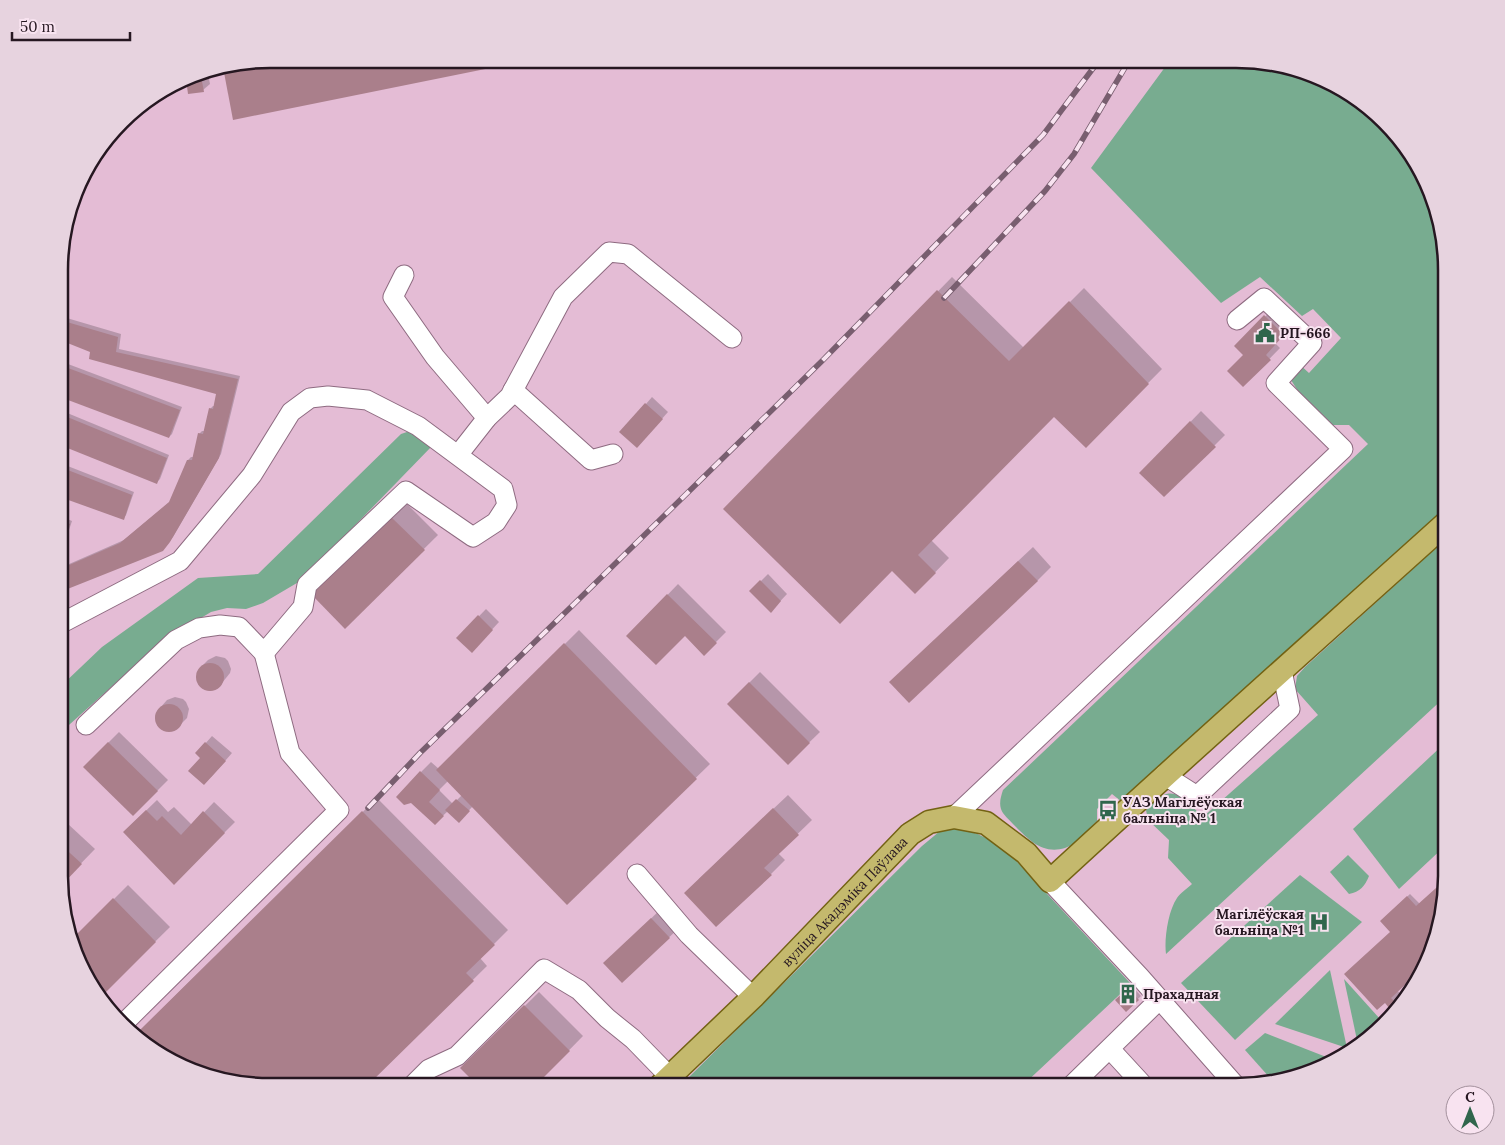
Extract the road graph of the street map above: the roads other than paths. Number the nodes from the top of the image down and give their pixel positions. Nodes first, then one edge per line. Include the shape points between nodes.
1 (404, 275) dead end
2 (1237, 320) dead end
3 (732, 338) dead end
4 (513, 390) junction
5 (487, 418) junction
6 (613, 454) dead end
7 (458, 455) junction
8 (1438, 530) edge
9 (68, 620) edge
10 (264, 653) junction
11 (1282, 671) junction
12 (86, 725) dead end
13 (1164, 775) junction
14 (954, 817) junction
15 (637, 874) dead end
16 (1050, 881) junction
17 (753, 997) junction
18 (1159, 1000) junction
19 (128, 1019) edge
20 (1110, 1049) junction
21 (420, 1078) edge
22 (663, 1078) edge
23 (668, 1078) edge
24 (1079, 1078) edge
25 (1137, 1078) edge
26 (1229, 1078) edge

1 - 5 lane via 393,297 435,357
2 - 14 lane via 1264,298 1312,343 1276,383 1343,448
3 - 4 lane via 628,254 609,252 563,297
4 - 5 lane
4 - 6 lane via 591,460
5 - 7 lane
7 - 9 lane via 418,426 367,400 328,396 310,398 291,412 252,475 180,561
7 - 10 lane via 503,489 507,505 496,522 473,538 406,491 307,585 303,607
8 - 11 main road
10 - 12 lane via 239,627 199,628 176,640
10 - 19 lane via 290,753 339,810
11 - 13 main road
11 - 13 lane via 1290,709 1197,796
13 - 16 main road
14 - 16 main road, вуліца Акадэміка Паўлава via 986,823 1026,853
14 - 17 main road, вуліца Акадэміка Паўлава via 929,822 910,834
15 - 17 lane via 690,935
16 - 18 lane
17 - 23 main road, вуліца Акадэміка Паўлава
18 - 20 lane
18 - 26 lane
20 - 24 lane
20 - 25 lane
21 - 22 lane via 430,1069 457,1056 544,969 579,990 634,1039

